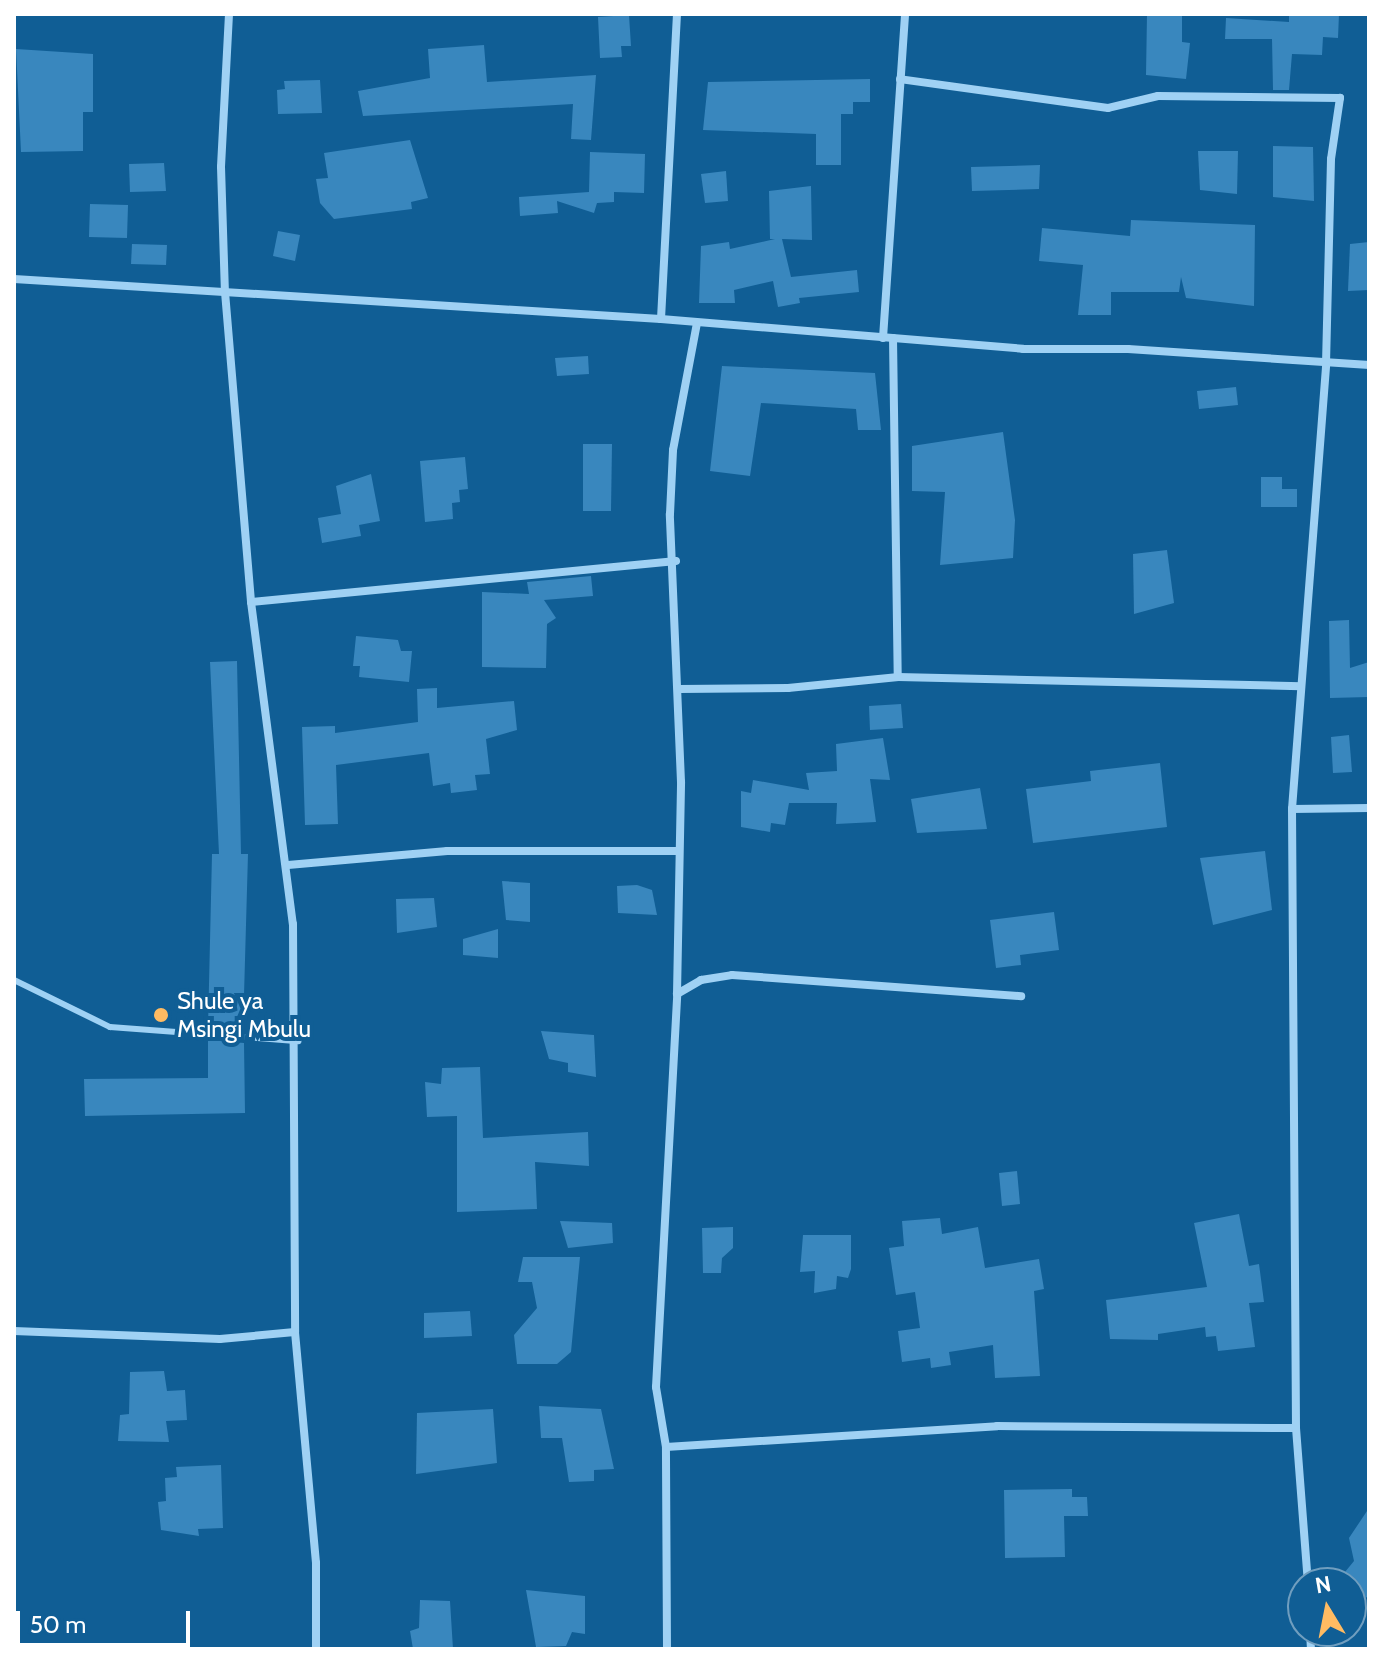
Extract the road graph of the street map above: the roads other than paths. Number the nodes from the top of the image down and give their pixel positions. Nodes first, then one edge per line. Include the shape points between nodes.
1 (229, 14) edge
2 (677, 14) edge
3 (905, 14) edge
4 (900, 79) junction
5 (14, 279) edge
6 (225, 292) junction
7 (661, 319) junction
8 (697, 323) junction
9 (888, 338) junction
10 (1326, 364) junction
11 (1369, 365) edge
12 (676, 561) junction
13 (251, 602) junction
14 (898, 677) junction
15 (1301, 686) junction
16 (679, 689) junction
17 (1369, 808) edge
18 (1292, 809) junction
19 (679, 851) junction
20 (288, 865) junction
21 (14, 980) edge
22 (677, 994) junction
23 (1021, 996) dead end
24 (298, 1041) junction
25 (14, 1331) edge
26 (295, 1332) junction
27 (1296, 1428) junction
28 (666, 1447) junction
29 (1307, 1567) edge
30 (316, 1649) edge
31 (667, 1649) edge

1 - 6 street via 221,167
2 - 7 street
3 - 4 street
4 - 9 street
4 - 10 street via 1108,108 1158,96 1340,98 1331,159
5 - 6 street
6 - 7 street
6 - 13 street
7 - 8 street
8 - 9 street
8 - 12 street via 673,450
9 - 10 street
9 - 14 street
10 - 11 street
10 - 15 street
12 - 13 street
12 - 16 street
13 - 20 street
14 - 15 street
14 - 16 street via 788,688
15 - 18 street
16 - 19 street
17 - 18 street
18 - 27 street
19 - 20 street via 447,851
19 - 22 street
20 - 24 street
21 - 24 lane via 110,1027
22 - 23 street via 701,980 732,975
22 - 28 street via 657,1339 656,1387
24 - 26 street
25 - 26 street via 220,1339
26 - 30 street via 316,1563
27 - 28 street via 997,1426
27 - 29 street
28 - 31 street

